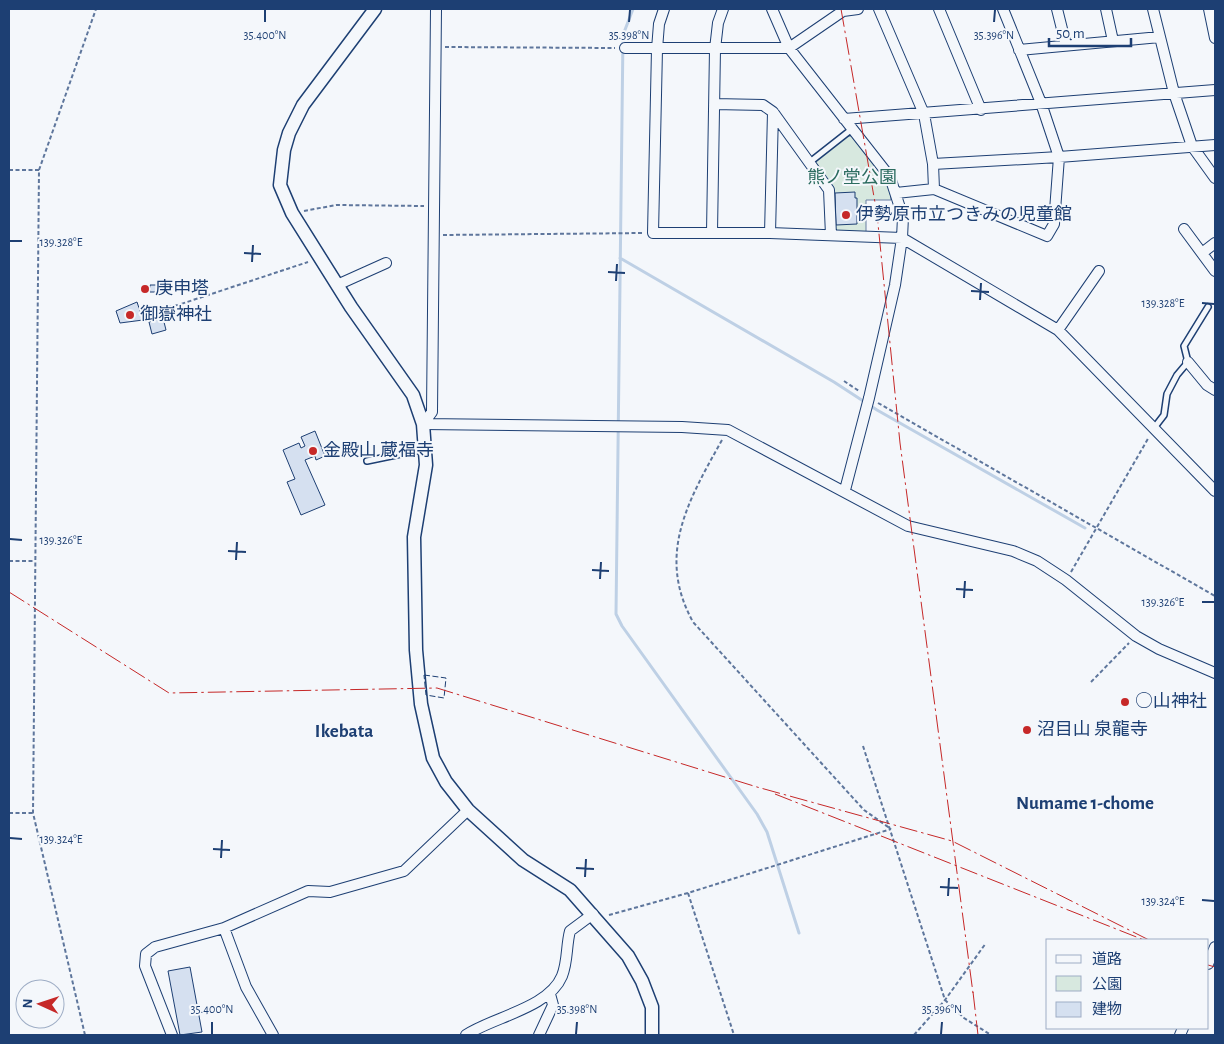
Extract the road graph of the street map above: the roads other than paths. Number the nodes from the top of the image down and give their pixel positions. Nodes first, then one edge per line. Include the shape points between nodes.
1 (375, 9) edge
2 (436, 9) edge
3 (664, 9) edge
4 (723, 9) edge
5 (772, 9) edge
6 (858, 9) edge
7 (879, 9) edge
8 (939, 9) edge
9 (1003, 9) edge
10 (1057, 9) edge
11 (1106, 9) edge
12 (1153, 9) edge
13 (1209, 9) edge
14 (843, 10) edge
15 (1215, 36) edge
16 (1160, 37) junction
17 (1113, 41) junction
18 (1066, 44) junction
19 (625, 48) road end
20 (789, 48) junction
21 (657, 49) junction
22 (715, 49) junction
23 (1019, 50) junction
24 (1215, 90) edge
25 (1174, 93) junction
26 (1041, 103) junction
27 (714, 104) junction
28 (981, 110) junction
29 (773, 112) junction
30 (924, 114) junction
31 (844, 119) junction
32 (852, 129) junction
33 (1215, 145) edge
34 (1192, 146) junction
35 (1060, 157) junction
36 (810, 162) junction
37 (933, 164) junction
38 (1215, 178) edge
39 (934, 189) junction
40 (896, 193) junction
41 (1184, 230) dead end
42 (712, 232) junction
43 (770, 234) junction
44 (830, 235) junction
45 (902, 238) junction
46 (1215, 243) edge
47 (1202, 253) junction
48 (386, 263) dead end
49 (1215, 270) edge
50 (1099, 271) dead end
51 (337, 285) junction
52 (1208, 307) dead end
53 (1058, 330) junction
54 (1188, 362) junction
55 (1215, 390) edge
56 (423, 424) junction
57 (1154, 429) junction
58 (426, 448) junction
59 (367, 461) dead end
60 (844, 490) junction
61 (1215, 491) edge
62 (1215, 673) edge
63 (468, 810) junction
64 (595, 916) junction
65 (224, 928) junction
66 (1215, 947) edge
67 (1209, 962) edge
68 (550, 994) junction
69 (172, 1035) edge
70 (272, 1035) edge
71 (466, 1035) edge
72 (539, 1035) edge
73 (652, 1035) edge

1 - 51 street via 303,105 284,150 280,185 292,213
2 - 56 street via 432,412
3 - 21 street
4 - 22 street
5 - 20 street
6 - 14 street
7 - 30 street
8 - 28 street
9 - 23 street
10 - 18 street
11 - 17 street
12 - 16 street
13 - 15 street
14 - 20 street
16 - 17 street
16 - 25 street
17 - 18 street
18 - 23 street
19 - 21 street
20 - 22 street
20 - 31 street
21 - 22 street
21 - 42 street via 653,233
22 - 27 street
23 - 26 street
24 - 25 street
25 - 26 street
25 - 34 street
26 - 28 street
26 - 35 street
27 - 29 street via 763,105
27 - 42 street
28 - 30 street
29 - 36 street
29 - 43 street
30 - 31 street
30 - 37 street
31 - 32 street
32 - 36 lane
32 - 40 street via 890,177
33 - 34 street
34 - 35 street
34 - 38 street
35 - 37 street
35 - 39 street via 1054,224 1047,236
36 - 44 street via 828,190
37 - 39 street
39 - 40 street
40 - 45 street via 903,217
41 - 47 street
42 - 43 street
43 - 44 street
44 - 45 street
45 - 53 street
45 - 60 street via 869,398
46 - 47 street
47 - 49 street
48 - 51 street
50 - 53 street
51 - 56 street via 414,395
52 - 54 lane via 1184,346
53 - 57 street
54 - 55 street
54 - 57 lane via 1167,394 1164,415
56 - 58 street
56 - 60 street via 717,427
57 - 61 street
58 - 59 lane
58 - 63 street via 422,499 414,537 417,676 433,758 446,782
60 - 62 street via 908,526 1013,551 1037,561 1136,636
63 - 64 street via 524,860 562,883
63 - 65 street via 404,872 330,892 308,891
64 - 68 street via 570,931 567,963 557,987
64 - 73 street via 628,956 642,981 652,1007
65 - 69 street via 155,947 146,954 145,966
65 - 70 street via 246,987
66 - 67 street
68 - 71 street
68 - 72 street via 553,1005

